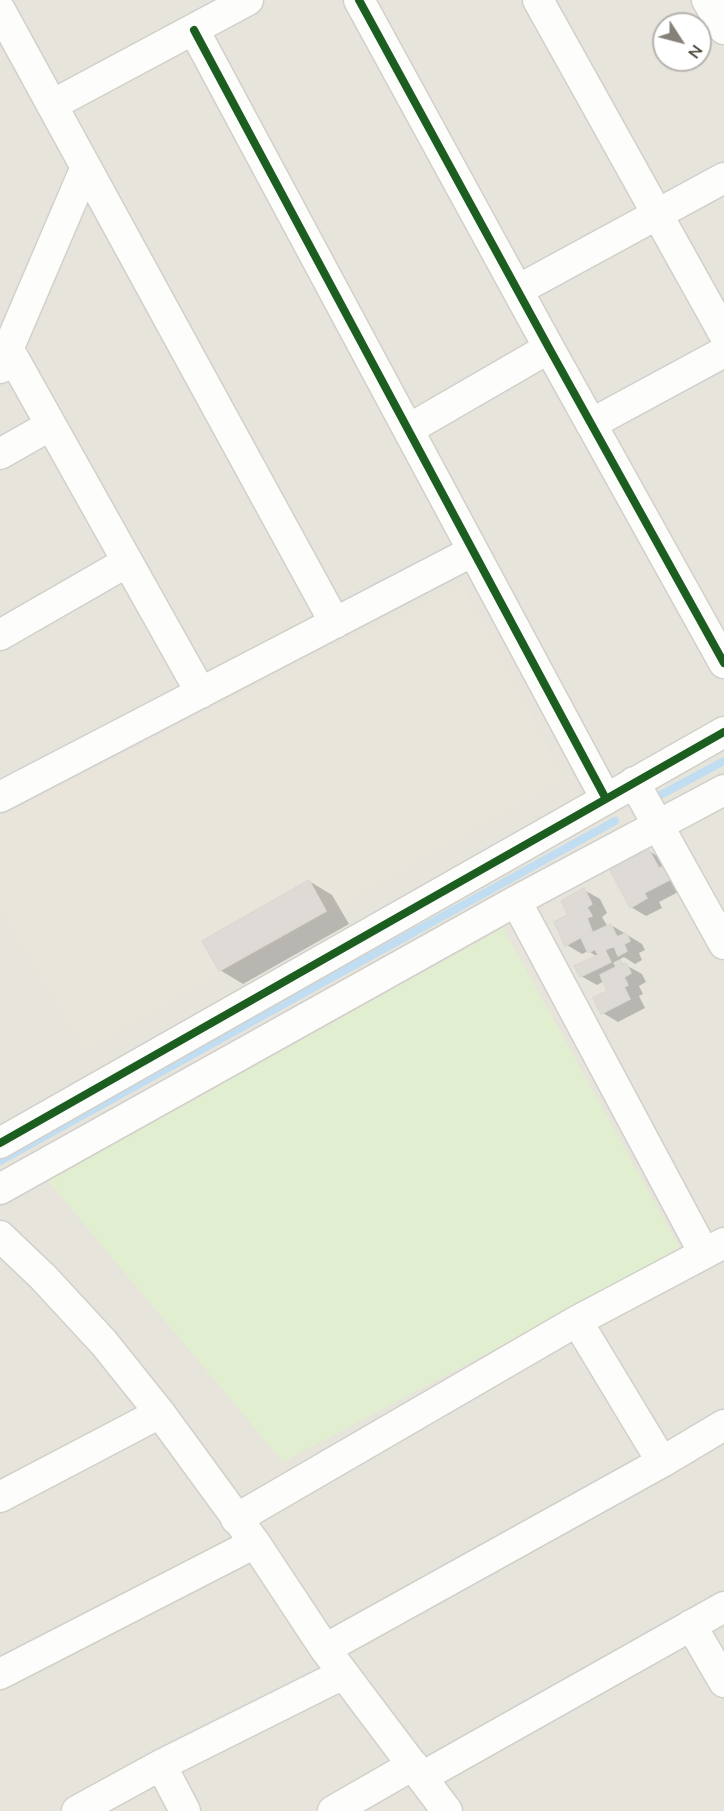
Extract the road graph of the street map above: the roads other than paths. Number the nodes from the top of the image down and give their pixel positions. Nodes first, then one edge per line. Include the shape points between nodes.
1 (249, 0) edge
2 (359, 0) edge
3 (538, 0) edge
4 (0, 10) edge
5 (194, 30) junction
6 (52, 105) junction
7 (86, 167) junction
8 (724, 178) edge
9 (657, 214) junction
10 (518, 290) junction
11 (724, 334) edge
12 (549, 348) junction
13 (724, 352) edge
14 (4, 360) edge
15 (591, 424) junction
16 (51, 425) junction
17 (409, 429) junction
18 (0, 454) edge
19 (473, 550) junction
20 (127, 562) junction
21 (335, 622) junction
22 (0, 635) edge
23 (724, 663) edge
24 (201, 693) junction
25 (724, 732) edge
26 (634, 782) junction
27 (724, 790) edge
28 (0, 797) edge
29 (606, 799) junction
30 (658, 825) junction
31 (516, 901) junction
32 (724, 944) edge
33 (0, 1143) edge
34 (0, 1189) edge
35 (0, 1236) edge
36 (714, 1248) edge
37 (577, 1321) junction
38 (160, 1413) junction
39 (724, 1425) edge
40 (662, 1462) junction
41 (0, 1497) edge
42 (236, 1519) junction
43 (255, 1544) junction
44 (724, 1607) edge
45 (691, 1625) junction
46 (325, 1649) junction
47 (0, 1674) edge
48 (343, 1674) junction
49 (724, 1682) edge
50 (161, 1765) junction
51 (418, 1771) junction
52 (77, 1811) edge
53 (184, 1811) edge
54 (333, 1811) edge
55 (447, 1811) edge

1 - 5 street
2 - 10 street
3 - 9 street
4 - 6 street
5 - 6 street
5 - 17 street
6 - 7 street
7 - 14 street
7 - 21 street
8 - 9 street
9 - 10 street
9 - 11 street
10 - 12 street
12 - 15 street
12 - 17 street
13 - 15 street
14 - 16 street
15 - 23 street
16 - 18 street
16 - 20 street
17 - 19 street
19 - 21 street
19 - 29 street
20 - 22 street
20 - 24 street
21 - 24 street
24 - 28 street
25 - 26 street
26 - 29 street
26 - 30 street
27 - 30 street
29 - 33 street
30 - 31 street
30 - 32 street
31 - 34 street
31 - 36 street
35 - 38 street via 104,1343
36 - 37 street
37 - 40 street
37 - 42 street
38 - 41 street
38 - 42 street
39 - 40 street
40 - 46 street
42 - 43 street
43 - 46 street
43 - 47 street
44 - 45 street
45 - 49 street
45 - 51 street
46 - 48 street
48 - 50 street
48 - 51 street
50 - 52 street
50 - 53 street
51 - 54 street
51 - 55 street

